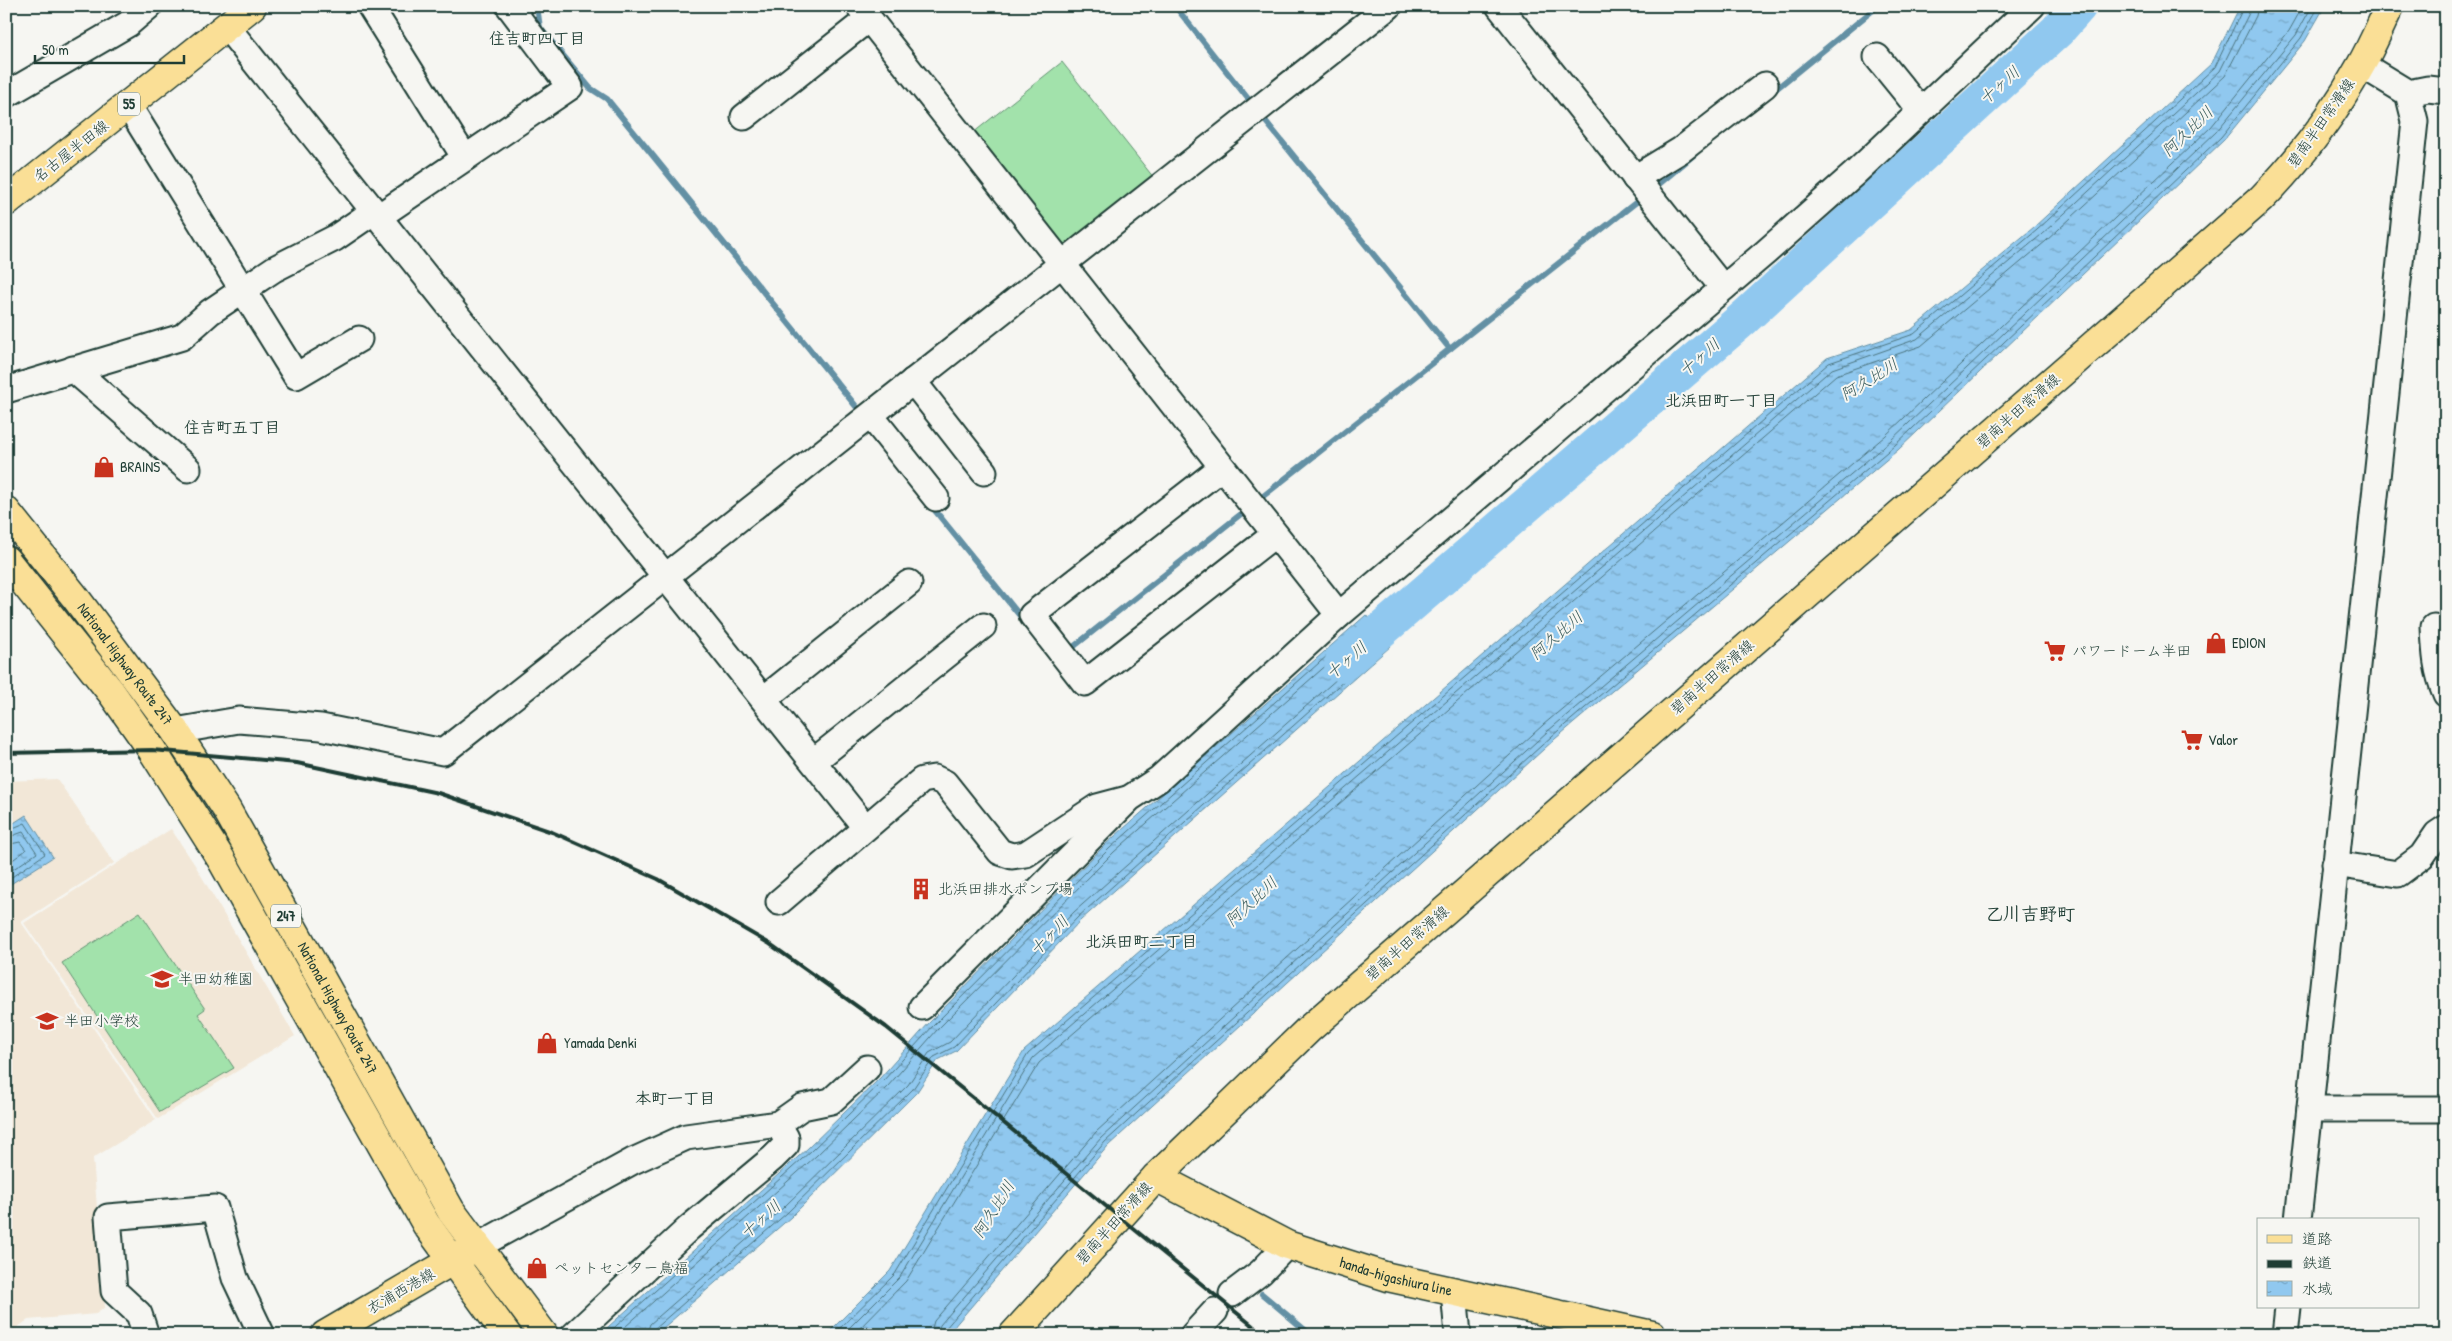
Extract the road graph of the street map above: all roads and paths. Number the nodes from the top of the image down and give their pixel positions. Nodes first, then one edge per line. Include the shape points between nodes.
1 (148, 6) edge
2 (252, 6) edge
3 (370, 6) edge
4 (509, 6) edge
5 (1389, 6) edge
6 (1499, 6) edge
7 (2032, 6) edge
8 (2390, 6) edge
9 (864, 12) edge
10 (227, 27) junction
11 (1877, 57) dead end
12 (2362, 65) junction
13 (1765, 85) dead end
14 (2446, 91) edge
15 (2408, 93) junction
16 (6, 95) edge
17 (128, 105) junction
18 (1920, 110) junction
19 (744, 117) dead end
20 (465, 158) junction
21 (1635, 178) junction
22 (6, 202) edge
23 (376, 215) junction
24 (1061, 263) junction
25 (1723, 288) junction
26 (244, 289) junction
27 (359, 339) dead end
28 (73, 369) junction
29 (913, 381) junction
30 (6, 390) edge
31 (871, 416) junction
32 (1221, 468) junction
33 (188, 469) dead end
34 (984, 472) dead end
35 (936, 498) dead end
36 (6, 511) edge
37 (1274, 535) junction
38 (6, 560) edge
39 (667, 576) junction
40 (909, 583) dead end
41 (1339, 615) junction
42 (983, 626) dead end
43 (2434, 627) dead end
44 (2446, 694) edge
45 (764, 699) junction
46 (175, 731) junction
47 (814, 761) junction
48 (1130, 798) junction
49 (865, 827) junction
50 (2446, 828) edge
51 (2335, 864) junction
52 (779, 902) dead end
53 (922, 1007) dead end
54 (867, 1068) dead end
55 (2310, 1109) junction
56 (2446, 1109) edge
57 (778, 1124) junction
58 (1156, 1177) junction
59 (2298, 1218) edge
60 (1287, 1245) junction
61 (476, 1248) junction
62 (452, 1262) junction
63 (1454, 1291) junction
64 (2288, 1308) edge
65 (146, 1335) edge
66 (262, 1335) edge
67 (325, 1335) edge
68 (507, 1335) edge
69 (544, 1335) edge
70 (574, 1335) edge
71 (1012, 1335) edge
72 (1193, 1335) edge
73 (1458, 1335) edge
74 (1652, 1335) edge
75 (2285, 1335) edge

1 - 16 street via 128,24
2 - 10 main road, 名古屋半田線 / 55
3 - 20 street
4 - 20 street via 570,87
5 - 24 street
6 - 21 street
7 - 18 street
8 - 12 main road, 碧南半田常滑線
9 - 19 street
9 - 24 street
10 - 17 main road, 名古屋半田線 / 55
10 - 23 street
11 - 18 street
12 - 15 street
12 - 58 main road, 碧南半田常滑線 via 2314,138 2289,171 2261,199 1308,1029
13 - 21 street via 1681,150
14 - 15 street via 2428,89
15 - 51 street via 2415,121
17 - 22 main road, 名古屋半田線 / 55
17 - 26 street
18 - 25 street via 1854,174
20 - 23 street
21 - 25 street
23 - 26 street via 274,269
23 - 39 street
24 - 29 street
24 - 32 street
25 - 41 street
26 - 27 street via 296,376
26 - 28 street via 210,312 182,337
28 - 30 street
28 - 33 street
29 - 31 street
29 - 34 street
31 - 35 street
31 - 39 street
32 - 37 street
32 - 37 street via 1032,615 1085,683
36 - 46 main road, National Highway Route 247 / 247
37 - 41 street
38 - 62 main road, National Highway Route 247 / 247 via 111,692 158,758 221,859 426,1224
39 - 45 street
39 - 46 street via 443,752 321,727 238,720
40 - 45 street
41 - 48 street via 1159,779
42 - 47 street
43 - 44 street via 2435,655 2440,682
45 - 47 street
46 - 61 main road, National Highway Route 247 / 247 via 227,810 451,1211
47 - 49 street
48 - 49 street via 1096,807 1026,854 1012,856 1000,852 945,783 934,778 922,780
48 - 53 street
49 - 52 street
50 - 51 street via 2437,834 2422,856 2398,874
51 - 55 street
54 - 57 street via 831,1101 802,1107
55 - 56 street
55 - 59 street
57 - 61 street via 686,1137 633,1161
57 - 70 street via 786,1145 689,1228
58 - 60 main road, handa-higashiura line
58 - 71 main road, 碧南半田常滑線
60 - 63 main road, handa-higashiura line via 1388,1277
60 - 72 street via 1261,1272 1223,1302
61 - 62 main road, 衣浦西港線
61 - 69 main road, National Highway Route 247 / 247
62 - 67 main road, 衣浦西港線
62 - 68 main road, National Highway Route 247 / 247
63 - 73 street
63 - 74 main road, handa-higashiura line
64 - 75 street
65 - 66 street via 139,1314 114,1291 108,1217 215,1208 235,1278

